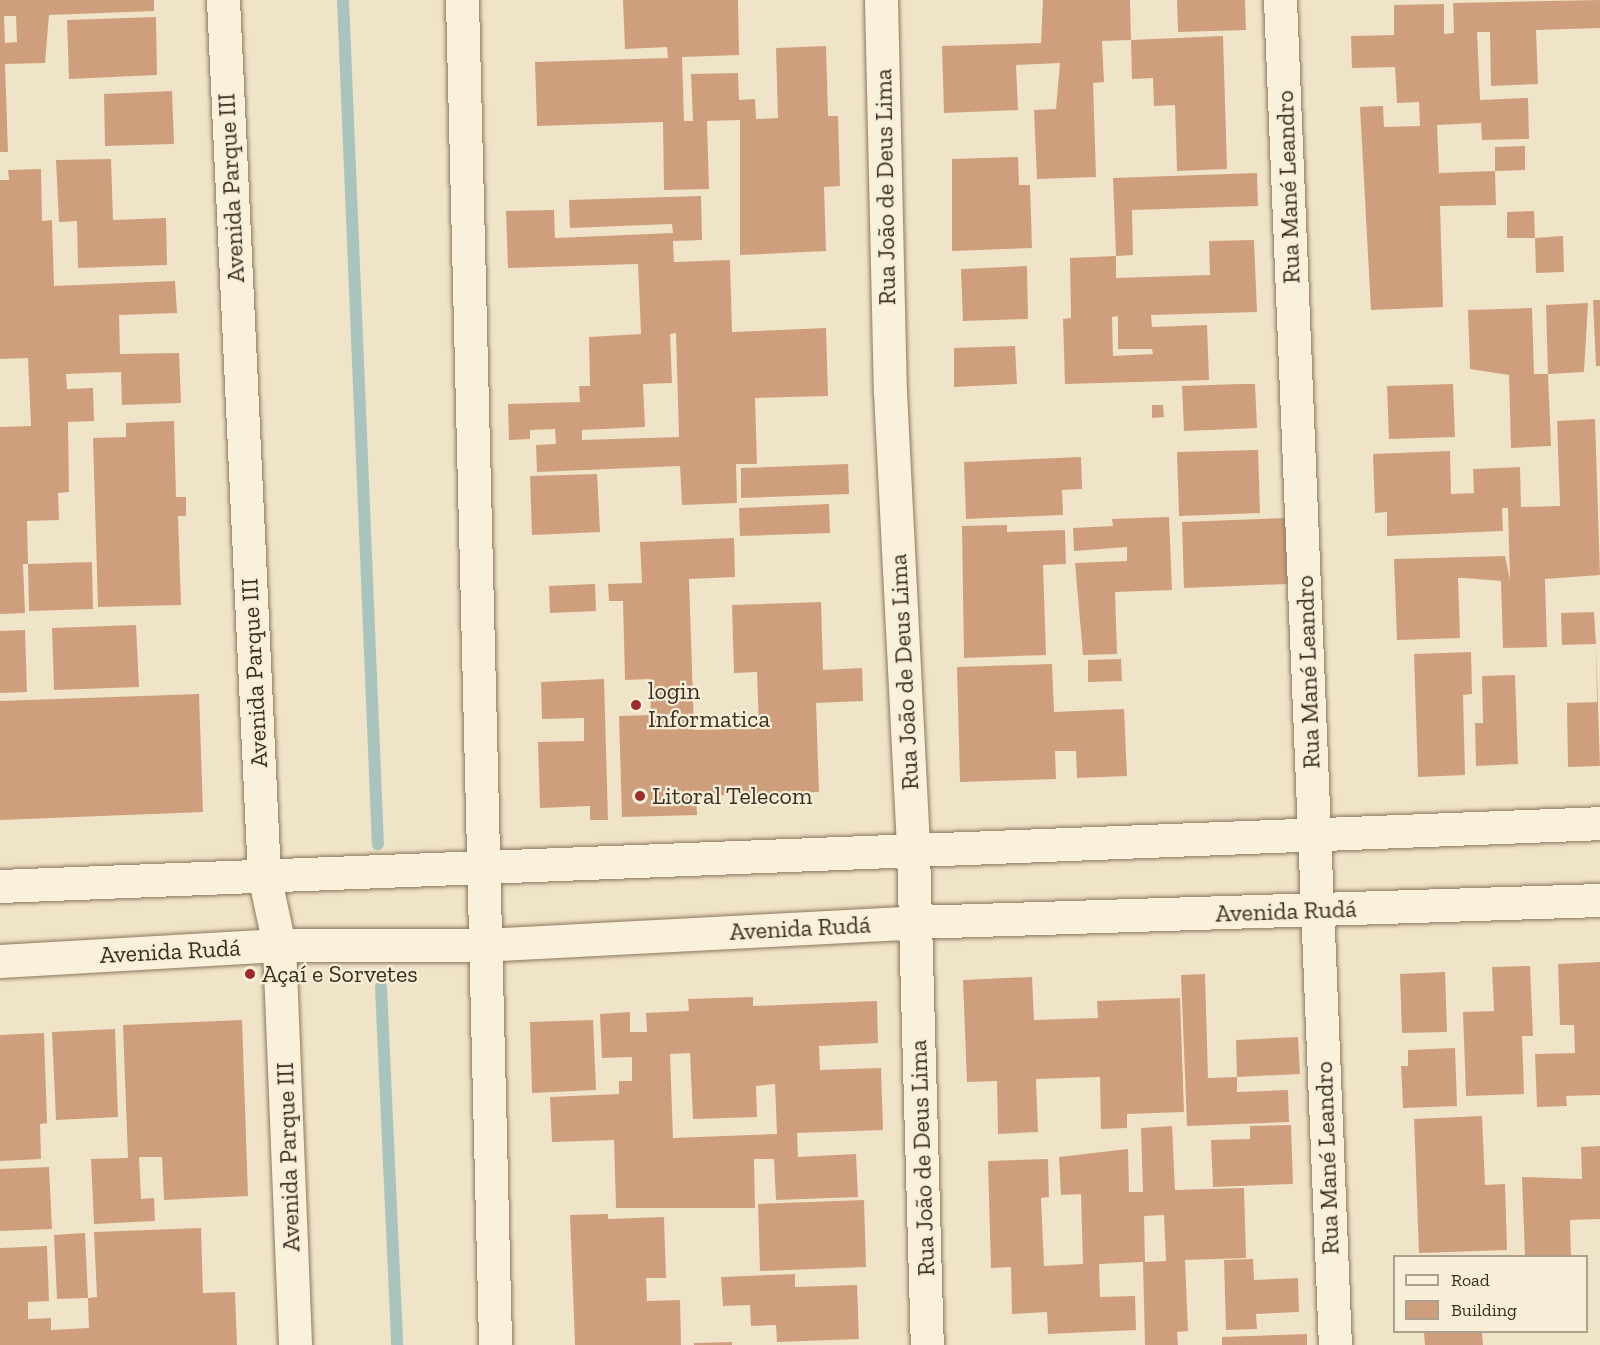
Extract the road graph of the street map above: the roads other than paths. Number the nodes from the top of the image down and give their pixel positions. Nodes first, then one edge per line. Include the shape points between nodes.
1 (223, 0) edge
2 (462, 0) edge
3 (881, 0) edge
4 (1280, 0) edge
5 (1600, 823) edge
6 (1314, 834) junction
7 (913, 850) junction
8 (482, 867) junction
9 (264, 875) junction
10 (0, 886) edge
11 (1600, 900) edge
12 (1317, 911) junction
13 (915, 922) junction
14 (279, 945) junction
15 (482, 945) junction
16 (0, 961) edge
17 (295, 1345) edge
18 (495, 1345) edge
19 (927, 1345) edge
20 (1335, 1345) edge

1 - 9 street, Avenida Parque III
2 - 8 street
3 - 7 street, Rua João de Deus Lima via 890,392
4 - 6 street, Rua Mané Leandro
5 - 6 street
6 - 7 street
6 - 12 street, Rua Mané Leandro
7 - 8 street
7 - 13 street, Rua João de Deus Lima
8 - 9 street
8 - 15 street
9 - 10 street
9 - 14 street, Avenida Parque III
11 - 12 street, Avenida Rudá
12 - 13 street, Avenida Rudá
12 - 20 street, Rua Mané Leandro
13 - 15 street, Avenida Rudá
13 - 19 street, Rua João de Deus Lima
14 - 15 street, Avenida Rudá
14 - 16 street, Avenida Rudá
14 - 17 street, Avenida Parque III
15 - 18 street

